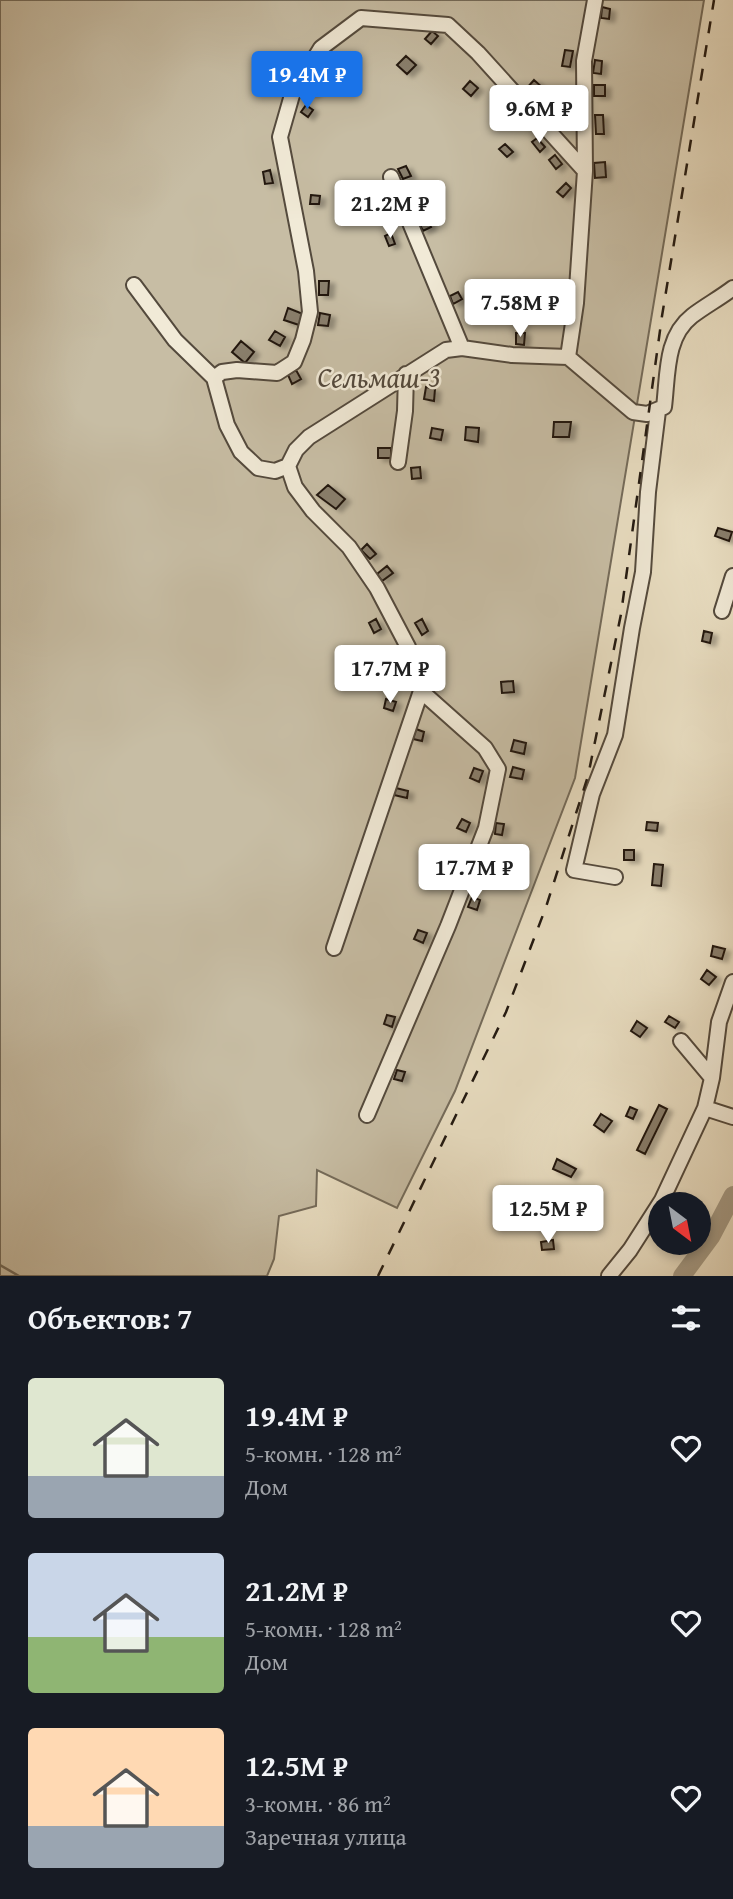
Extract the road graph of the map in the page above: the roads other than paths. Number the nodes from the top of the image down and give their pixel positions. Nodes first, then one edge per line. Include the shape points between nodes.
1 (595, 0) edge
2 (585, 171) junction
3 (391, 177) dead end
4 (134, 285) dead end
5 (733, 288) edge
6 (463, 348) junction
7 (568, 357) junction
8 (406, 374) junction
9 (214, 378) junction
10 (658, 411) junction
11 (398, 462) dead end
12 (288, 466) junction
13 (733, 576) edge
14 (722, 611) dead end
15 (421, 691) junction
16 (615, 877) dead end
17 (334, 947) dead end
18 (733, 982) edge
19 (681, 1041) dead end
20 (712, 1078) junction
21 (705, 1108) junction
22 (367, 1115) dead end
23 (733, 1117) edge
24 (609, 1276) edge

1 - 2 street via 584,61
2 - 7 street
2 - 9 street via 448,25 361,18 321,48 292,95 280,137 306,271 310,312 303,340 294,362 277,373 237,370
3 - 6 street
4 - 9 street via 175,340
5 - 10 street via 679,328 669,359 664,407
6 - 7 street
6 - 8 street via 446,350
7 - 10 street via 633,412
8 - 11 street
8 - 12 street via 309,437
9 - 12 street via 227,425 241,452 258,468 275,471
10 - 16 street via 643,572 615,735 592,794 574,870
12 - 15 street via 295,487 349,547 377,588 408,647
13 - 14 street
15 - 17 street
15 - 22 street via 485,748 498,769 486,828
18 - 20 street via 719,1022
19 - 20 street
20 - 21 street
21 - 23 street
21 - 24 street via 662,1200

